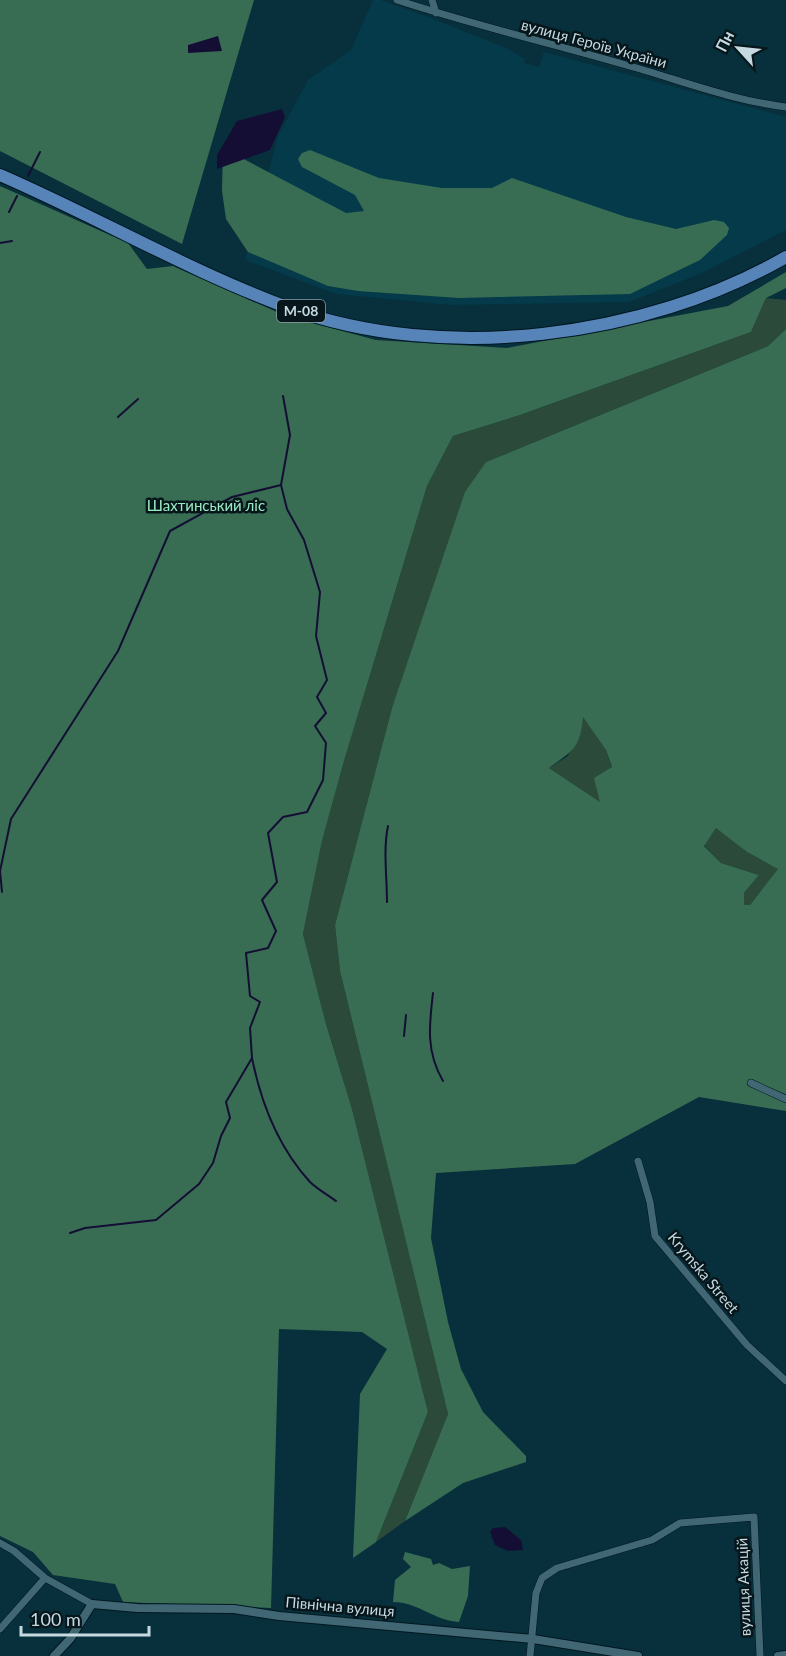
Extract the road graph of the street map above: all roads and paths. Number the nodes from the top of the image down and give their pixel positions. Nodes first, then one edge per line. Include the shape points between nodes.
1 (397, 0) edge
2 (432, 0) edge
3 (436, 13) junction
4 (786, 107) edge
5 (0, 175) edge
6 (786, 257) edge
7 (751, 1083) dead end
8 (786, 1099) edge
9 (638, 1161) dead end
10 (786, 1381) edge
11 (0, 1543) edge
12 (45, 1578) junction
13 (92, 1604) junction
14 (0, 1629) edge
15 (533, 1639) junction
16 (786, 1655) edge
17 (54, 1656) edge
18 (530, 1656) edge
19 (638, 1656) edge
20 (760, 1656) edge
21 (778, 1656) edge

1 - 3 street, вулиця Героїв України
2 - 3 street
3 - 4 street, вулиця Героїв України via 738,100
5 - 6 highway, М-08 via 281,305 347,324 403,333 513,335 614,323 702,296
7 - 8 street
9 - 10 street, Krymska Street via 655,1236 747,1345
11 - 12 street, Північна вулиця
12 - 13 street, Північна вулиця
12 - 14 street
13 - 15 street, Північна вулиця via 234,1609
13 - 17 street
15 - 18 street
15 - 19 street, Північна вулиця
15 - 20 street, вулиця Акацій via 539,1586 542,1578 557,1568 652,1540 680,1523 754,1517
16 - 21 street

